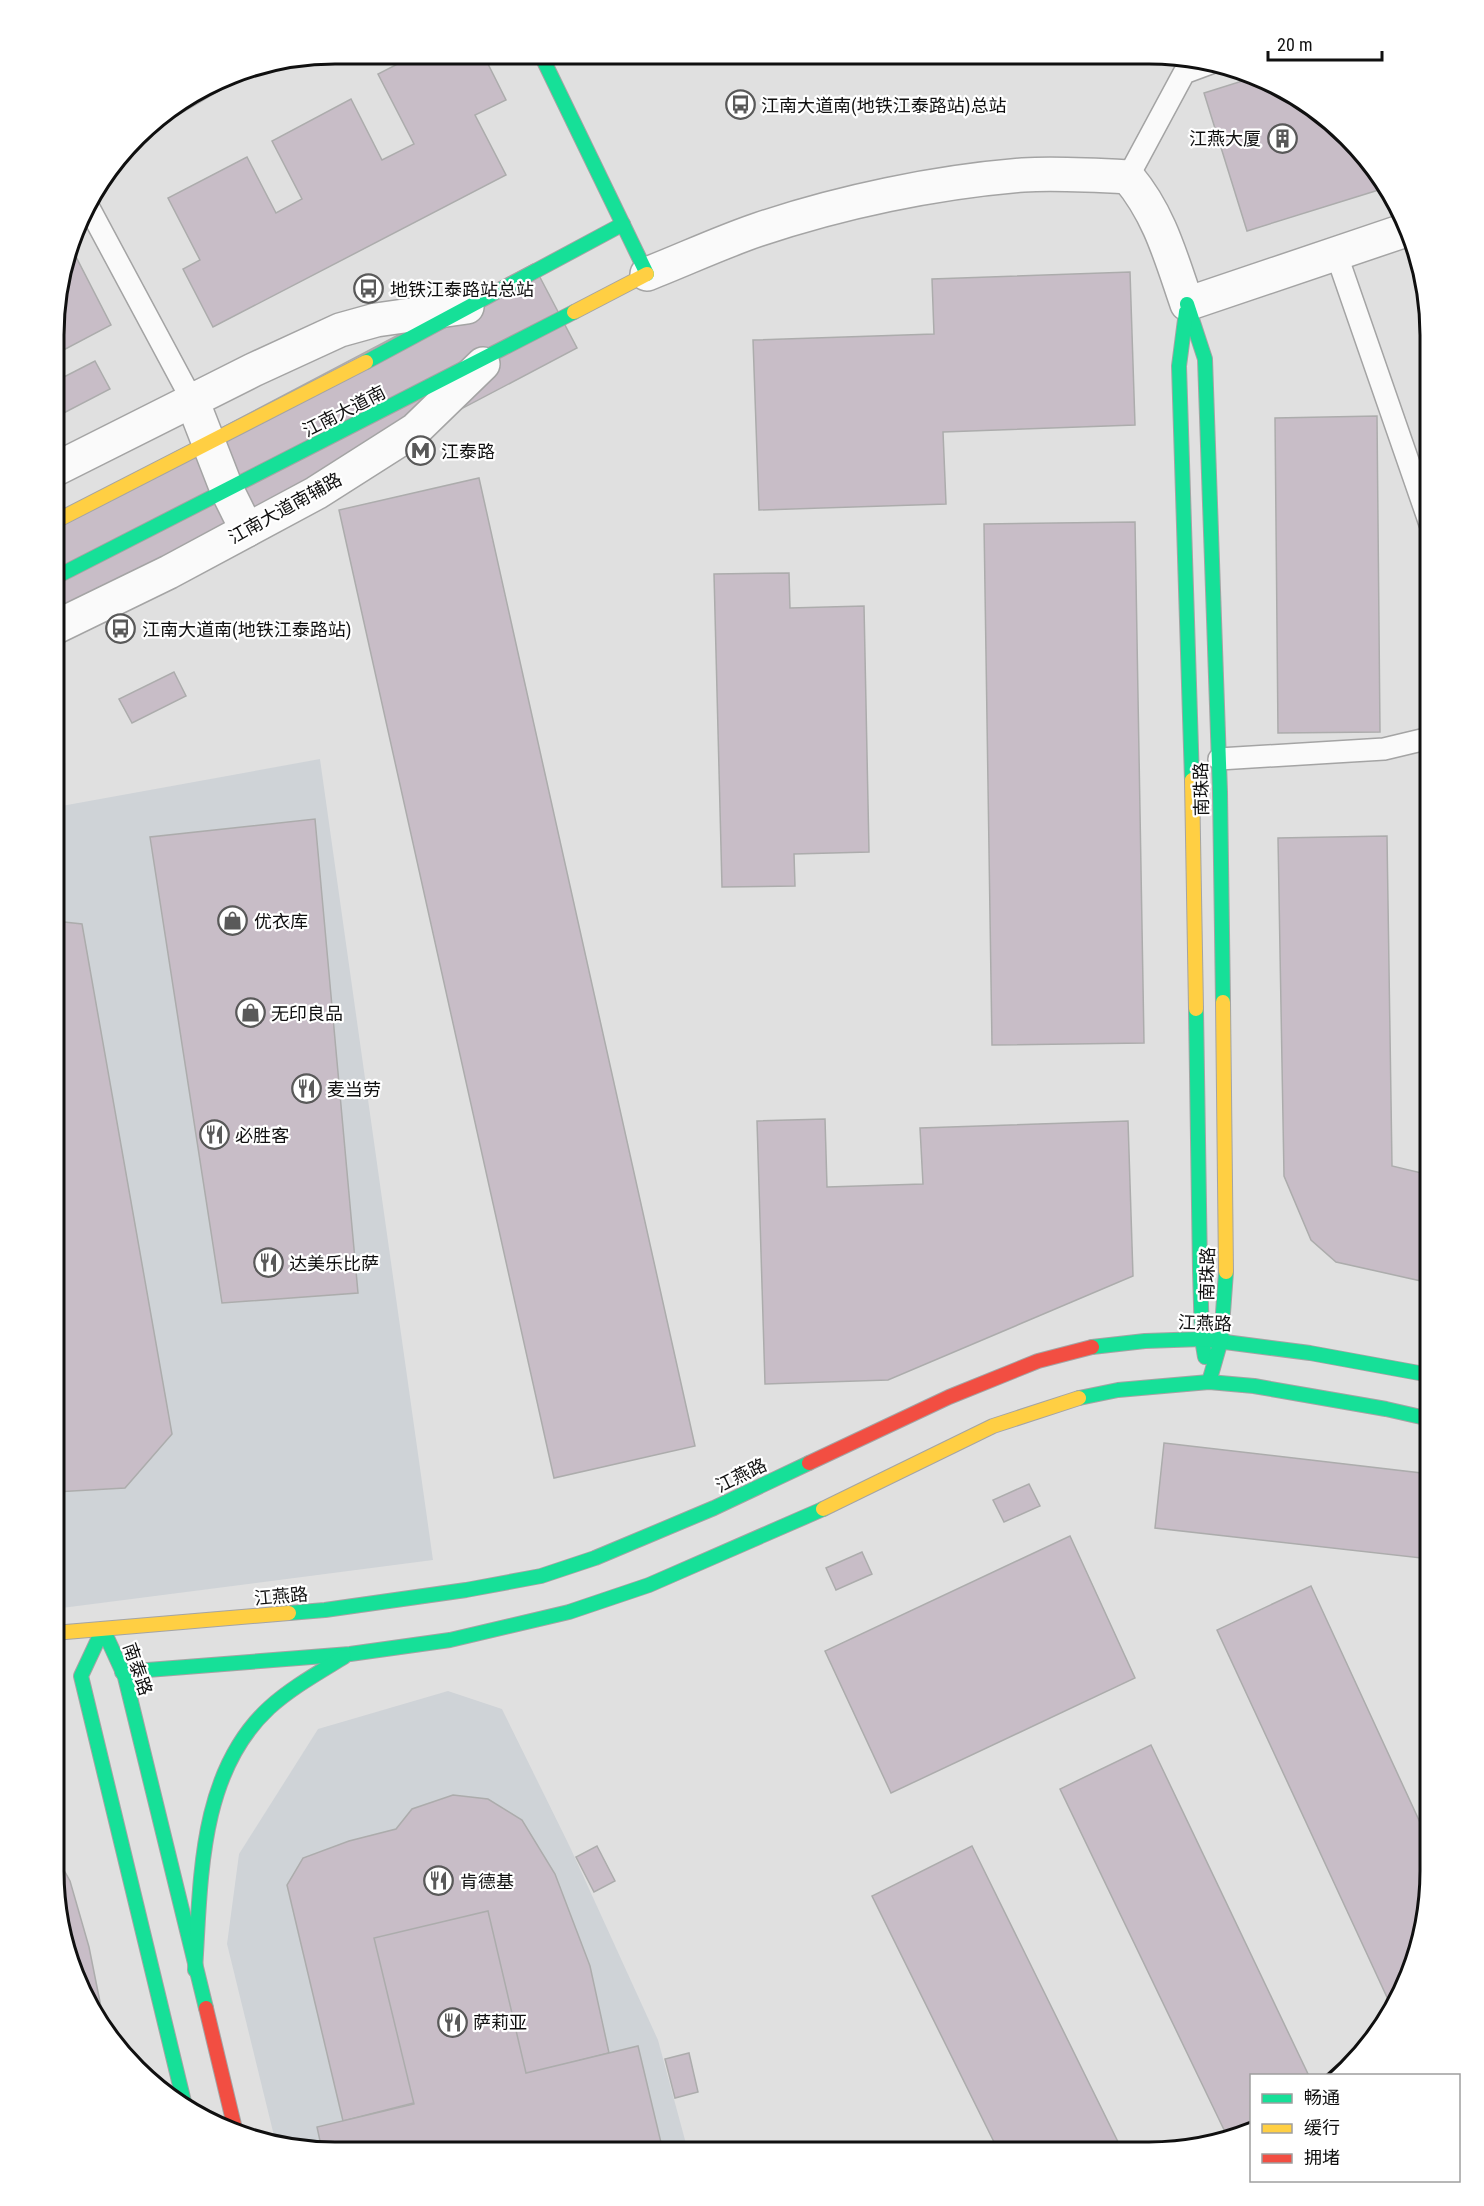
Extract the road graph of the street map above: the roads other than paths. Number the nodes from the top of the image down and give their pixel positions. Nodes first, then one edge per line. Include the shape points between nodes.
1 (545, 64) edge
2 (1195, 69) edge
3 (1128, 177) junction
4 (93, 215) edge
5 (623, 224) junction
6 (1399, 232) edge
7 (1336, 253) junction
8 (647, 274) junction
9 (1187, 304) junction
10 (474, 306) junction
11 (491, 356) junction
12 (192, 400) junction
13 (209, 445) junction
14 (64, 466) edge
15 (227, 490) junction
16 (1420, 495) edge
17 (64, 517) edge
18 (247, 530) junction
19 (64, 573) edge
20 (64, 623) edge
21 (1420, 740) edge
22 (1219, 759) junction
23 (1202, 1338) junction
24 (1221, 1340) junction
25 (1420, 1373) edge
26 (1209, 1383) junction
27 (1420, 1417) edge
28 (104, 1629) junction
29 (64, 1632) edge
30 (350, 1654) junction
31 (112, 1673) junction
32 (81, 1676) junction
33 (64, 1677) edge
34 (195, 1970) junction
35 (182, 2094) edge
36 (233, 2121) edge

1 - 5 main road
2 - 3 lane via 1184,73
3 - 8 street via 1024,175 851,203 757,230
3 - 9 street via 1154,214
4 - 12 lane
5 - 8 main road
5 - 10 main road, 江南大道南
6 - 7 street
7 - 9 street
7 - 16 lane
8 - 11 main road, 江南大道南
9 - 22 main road, 南珠路 via 1205,359
9 - 23 main road, 南珠路 via 1179,366 1193,798
10 - 12 street via 376,320 340,330
10 - 13 main road, 江南大道南
11 - 15 main road, 江南大道南
11 - 18 street, 江南大道南辅路 via 415,430 316,494
12 - 13 street
12 - 14 street
13 - 15 street
13 - 17 main road, 江南大道南
15 - 18 street
15 - 19 main road, 江南大道南
18 - 20 street, 江南大道南辅路
21 - 22 lane via 1384,749
22 - 24 main road, 南珠路 via 1226,1265
23 - 24 main road, 江燕路
23 - 26 main road, 南珠路
23 - 28 main road, 江燕路 via 1087,1347 1038,1361 938,1402 714,1508 595,1558 541,1576 325,1610
24 - 25 main road, 江燕路
24 - 26 main road, 南珠路
26 - 27 main road via 1265,1388
26 - 30 main road via 1118,1390 1065,1401 993,1426 875,1485 649,1585 569,1612 450,1641
28 - 29 main road, 江燕路
28 - 31 main road, 南泰路
28 - 32 main road, 南泰路
30 - 31 main road
30 - 34 main road via 289,1690 258,1718 232,1754 215,1798 205,1849
31 - 32 main road
31 - 34 main road, 南泰路 via 164,1837
32 - 33 main road
32 - 35 main road
34 - 36 main road, 南泰路

